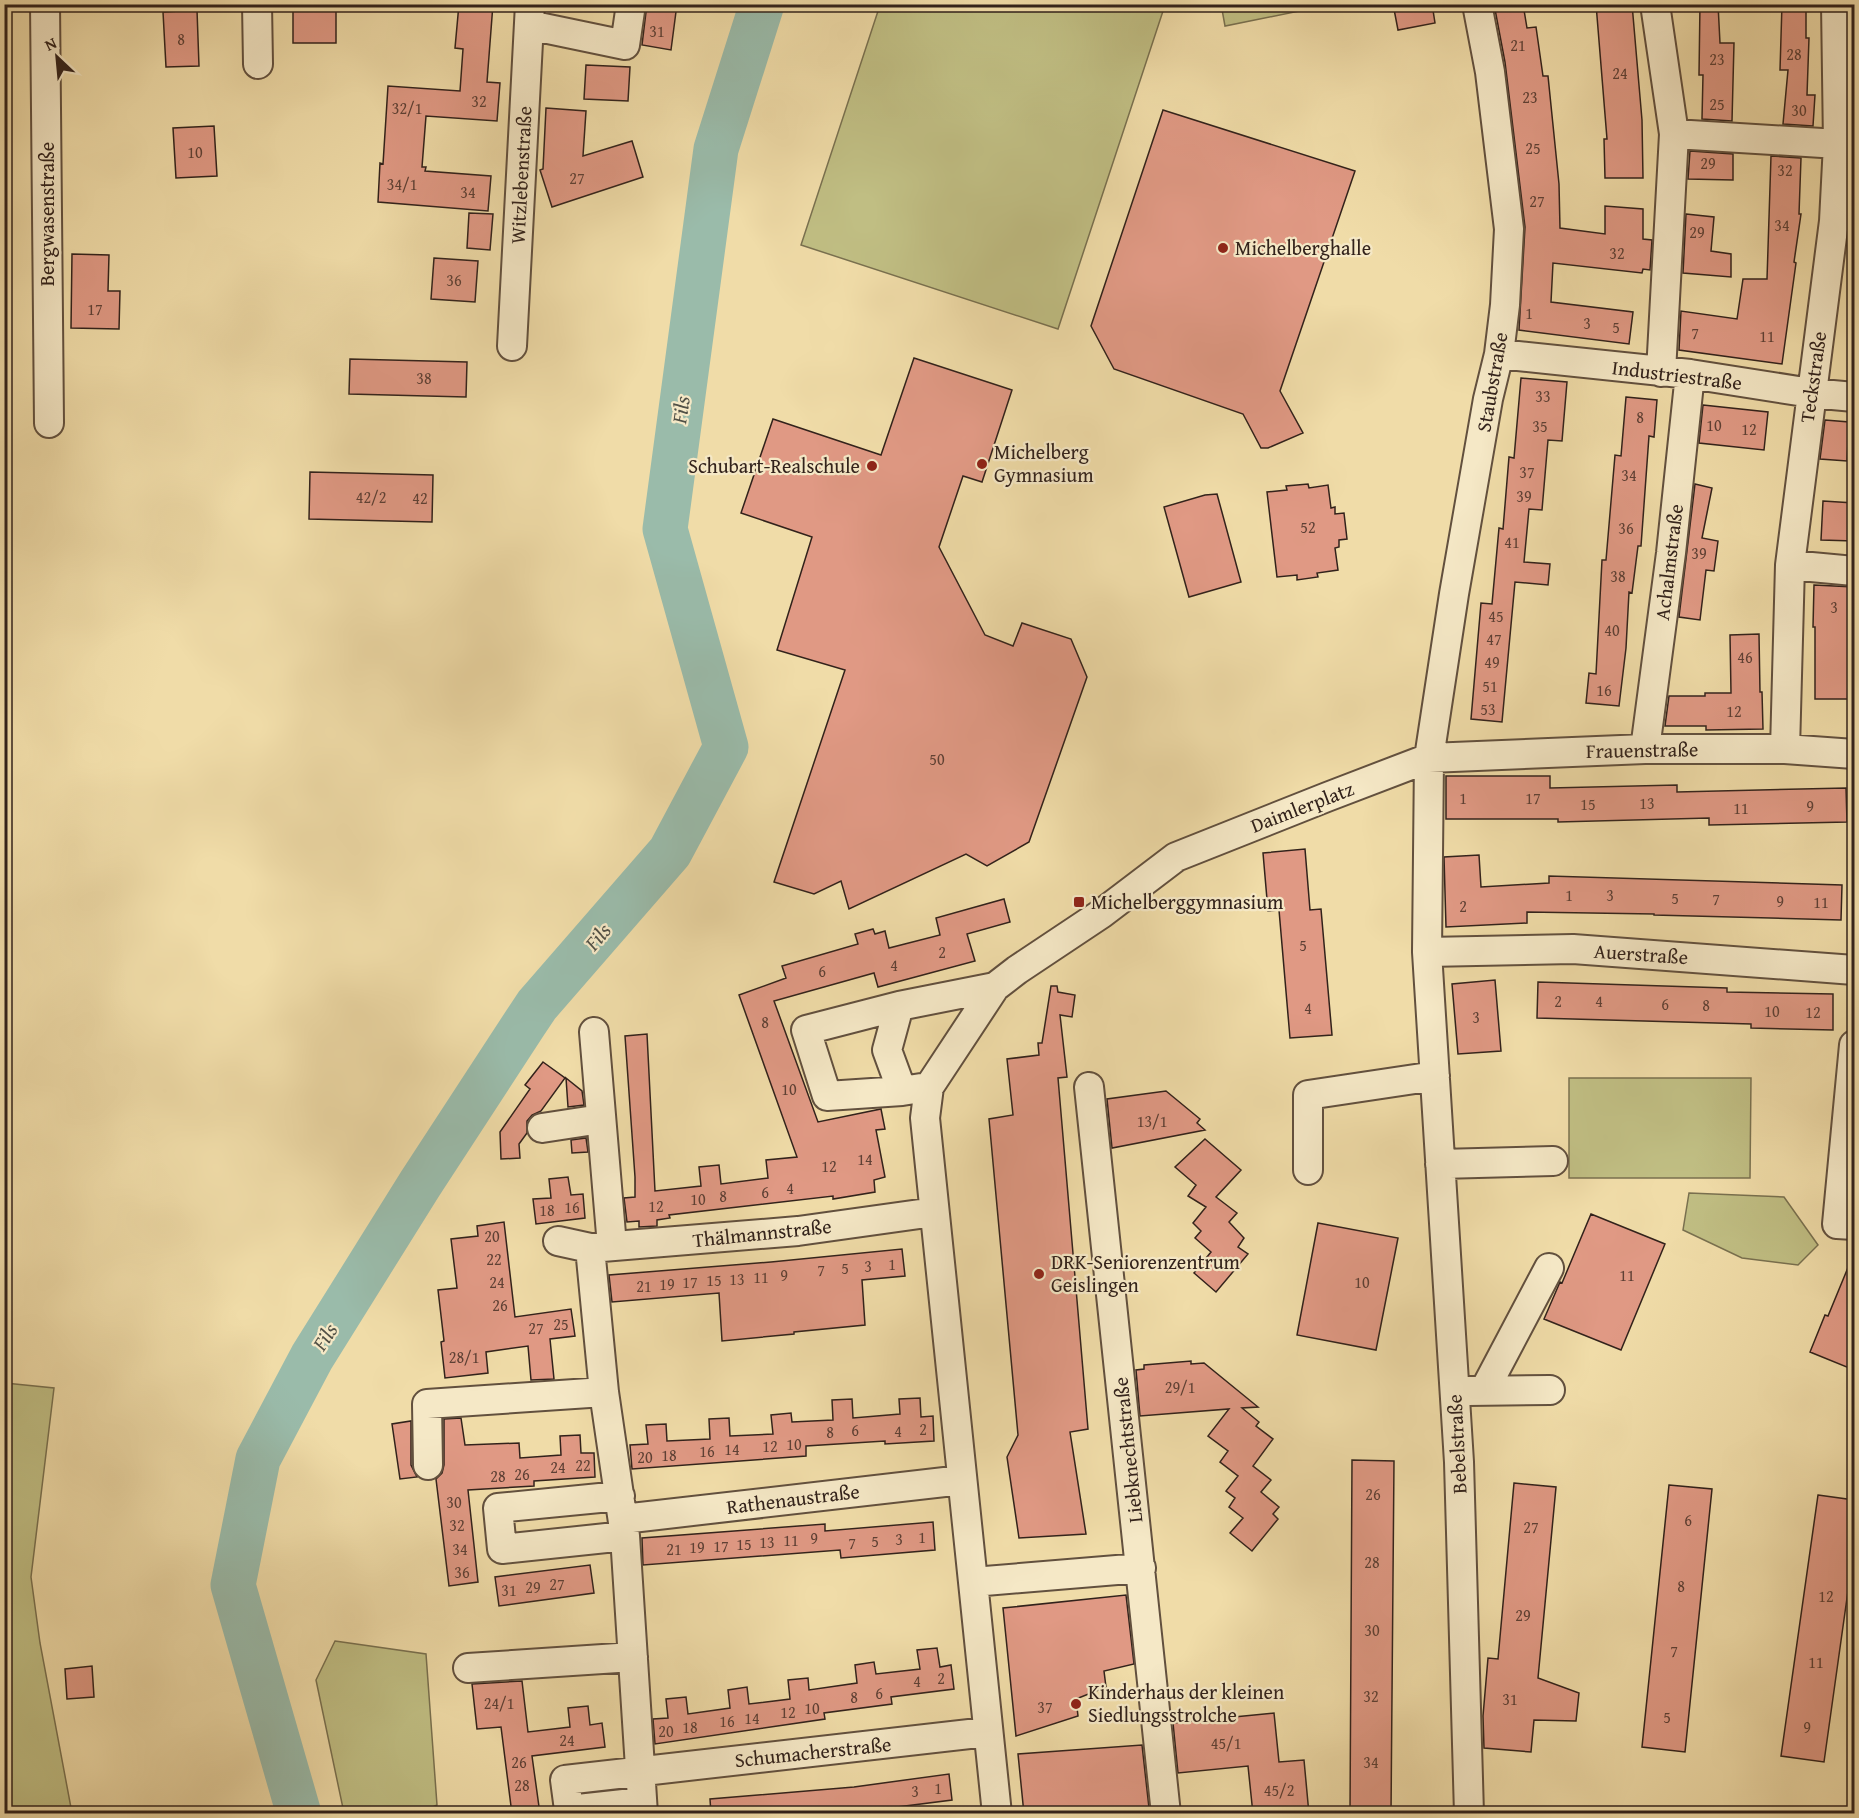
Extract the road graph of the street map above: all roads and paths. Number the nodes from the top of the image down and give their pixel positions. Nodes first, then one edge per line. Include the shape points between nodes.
1 (45, 4) edge
2 (257, 4) edge
3 (631, 4) edge
4 (1477, 4) edge
5 (1655, 4) edge
6 (1836, 4) edge
7 (530, 15) edge
8 (258, 64) dead end
9 (1674, 134) junction
10 (1838, 144) junction
11 (1844, 223) edge
12 (512, 346) dead end
13 (1499, 354) junction
14 (1661, 372) junction
15 (1690, 374) junction
16 (1811, 393) junction
17 (1854, 397) edge
18 (49, 423) dead end
19 (1790, 565) junction
20 (1854, 571) edge
21 (1646, 749) junction
22 (1785, 749) junction
23 (1854, 754) edge
24 (1429, 758) junction
25 (1427, 952) junction
26 (1854, 970) edge
27 (1006, 978) junction
28 (899, 1006) junction
29 (594, 1032) dead end
30 (1854, 1045) edge
31 (1434, 1076) junction
32 (1089, 1087) dead end
33 (915, 1089) junction
34 (601, 1119) junction
35 (542, 1128) dead end
36 (1553, 1161) dead end
37 (1440, 1164) junction
38 (1308, 1170) dead end
39 (934, 1212) junction
40 (1846, 1224) edge
41 (558, 1241) dead end
42 (601, 1247) junction
43 (1549, 1268) dead end
44 (604, 1378) junction
45 (1550, 1390) dead end
46 (1484, 1391) junction
47 (1454, 1392) junction
48 (428, 1465) dead end
49 (962, 1480) junction
50 (623, 1517) junction
51 (1141, 1568) junction
52 (973, 1582) junction
53 (632, 1645) junction
54 (468, 1668) dead end
55 (987, 1732) junction
56 (639, 1771) junction
57 (642, 1808) edge
58 (997, 1814) edge
59 (1166, 1814) edge
60 (1469, 1814) edge

1 - 18 street, Bergwasenstraße
2 - 8 street
3 - 7 street via 625,45
4 - 13 street, Staubstraße via 1490,72 1509,230
5 - 9 street
6 - 10 street, Teckstraße
7 - 12 street, Witzlebenstraße
9 - 10 street
9 - 14 street
10 - 11 street, Teckstraße
11 - 16 street, Teckstraße
13 - 14 street, Industriestraße
13 - 24 street, Staubstraße via 1454,594
14 - 15 street, Industriestraße
15 - 16 street, Industriestraße
15 - 21 street, Achalmstraße
16 - 17 street, Industriestraße
16 - 19 street, Teckstraße
19 - 20 street
19 - 22 street, Teckstraße
21 - 22 street, Frauenstraße
21 - 24 street, Frauenstraße
22 - 23 street, Frauenstraße
24 - 25 street
24 - 27 street, Daimlerplatz via 1176,857
25 - 26 street, Auerstraße via 1573,949
25 - 31 street, Bebelstraße
27 - 28 street
27 - 33 street
28 - 33 street via 887,1050
28 - 33 street via 806,1030 827,1096
29 - 34 street
30 - 40 street
31 - 37 street, Bebelstraße
31 - 38 street via 1308,1095
32 - 51 street, Liebknechtstraße
33 - 39 street via 925,1118
34 - 35 street
34 - 42 street
36 - 37 street
37 - 47 street, Bebelstraße
39 - 42 street, Thälmannstraße via 798,1231
39 - 49 street
41 - 42 street, Thälmannstraße
42 - 44 street
43 - 46 street
44 - 48 street via 427,1404
44 - 50 street
45 - 46 street
46 - 47 street
47 - 60 street, Bebelstraße
49 - 50 street, Rathenaustraße
49 - 52 street
50 - 53 street
51 - 52 street
51 - 59 street, Liebknechtstraße
52 - 55 street
53 - 54 street
53 - 56 street
55 - 56 street, Schumacherstraße
55 - 58 street
56 - 57 street
56 - 57 street, Schumacherstraße via 565,1780 569,1810

